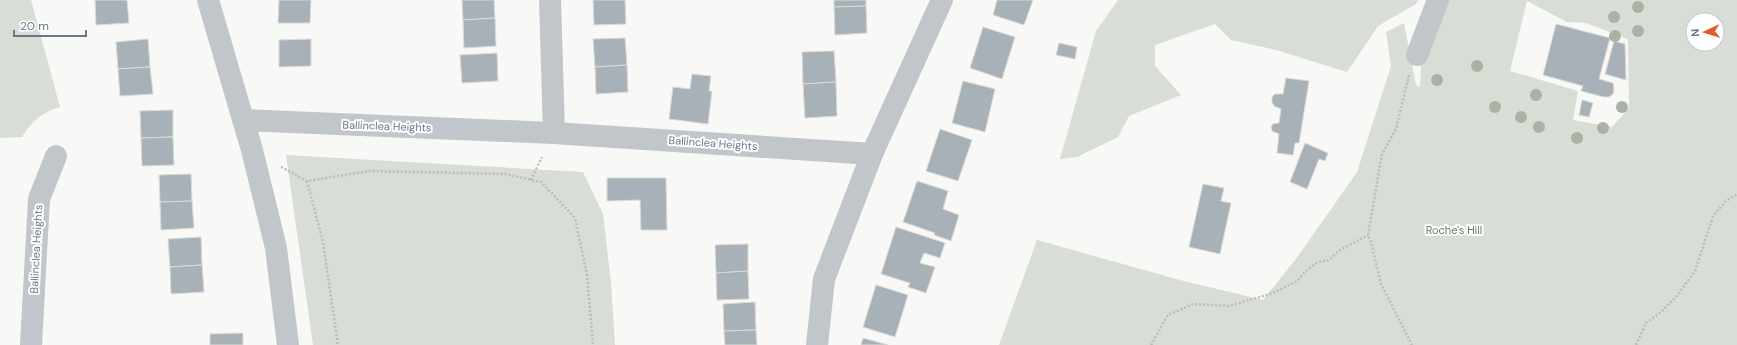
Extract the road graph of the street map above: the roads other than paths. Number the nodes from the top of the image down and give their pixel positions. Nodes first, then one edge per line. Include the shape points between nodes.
1 (208, 0) edge
2 (550, 0) edge
3 (942, 0) edge
4 (1438, 0) edge
5 (1417, 55) road end
6 (244, 120) junction
7 (554, 133) junction
8 (872, 154) junction
9 (56, 156) dead end
10 (32, 345) edge
11 (288, 345) edge
12 (817, 345) edge

1 - 6 street
2 - 7 street
3 - 8 street
4 - 5 street
6 - 7 street, Ballinclea Heights
6 - 11 street via 276,248
7 - 8 street, Ballinclea Heights
8 - 12 street via 824,279
9 - 10 street, Ballinclea Heights via 38,199

